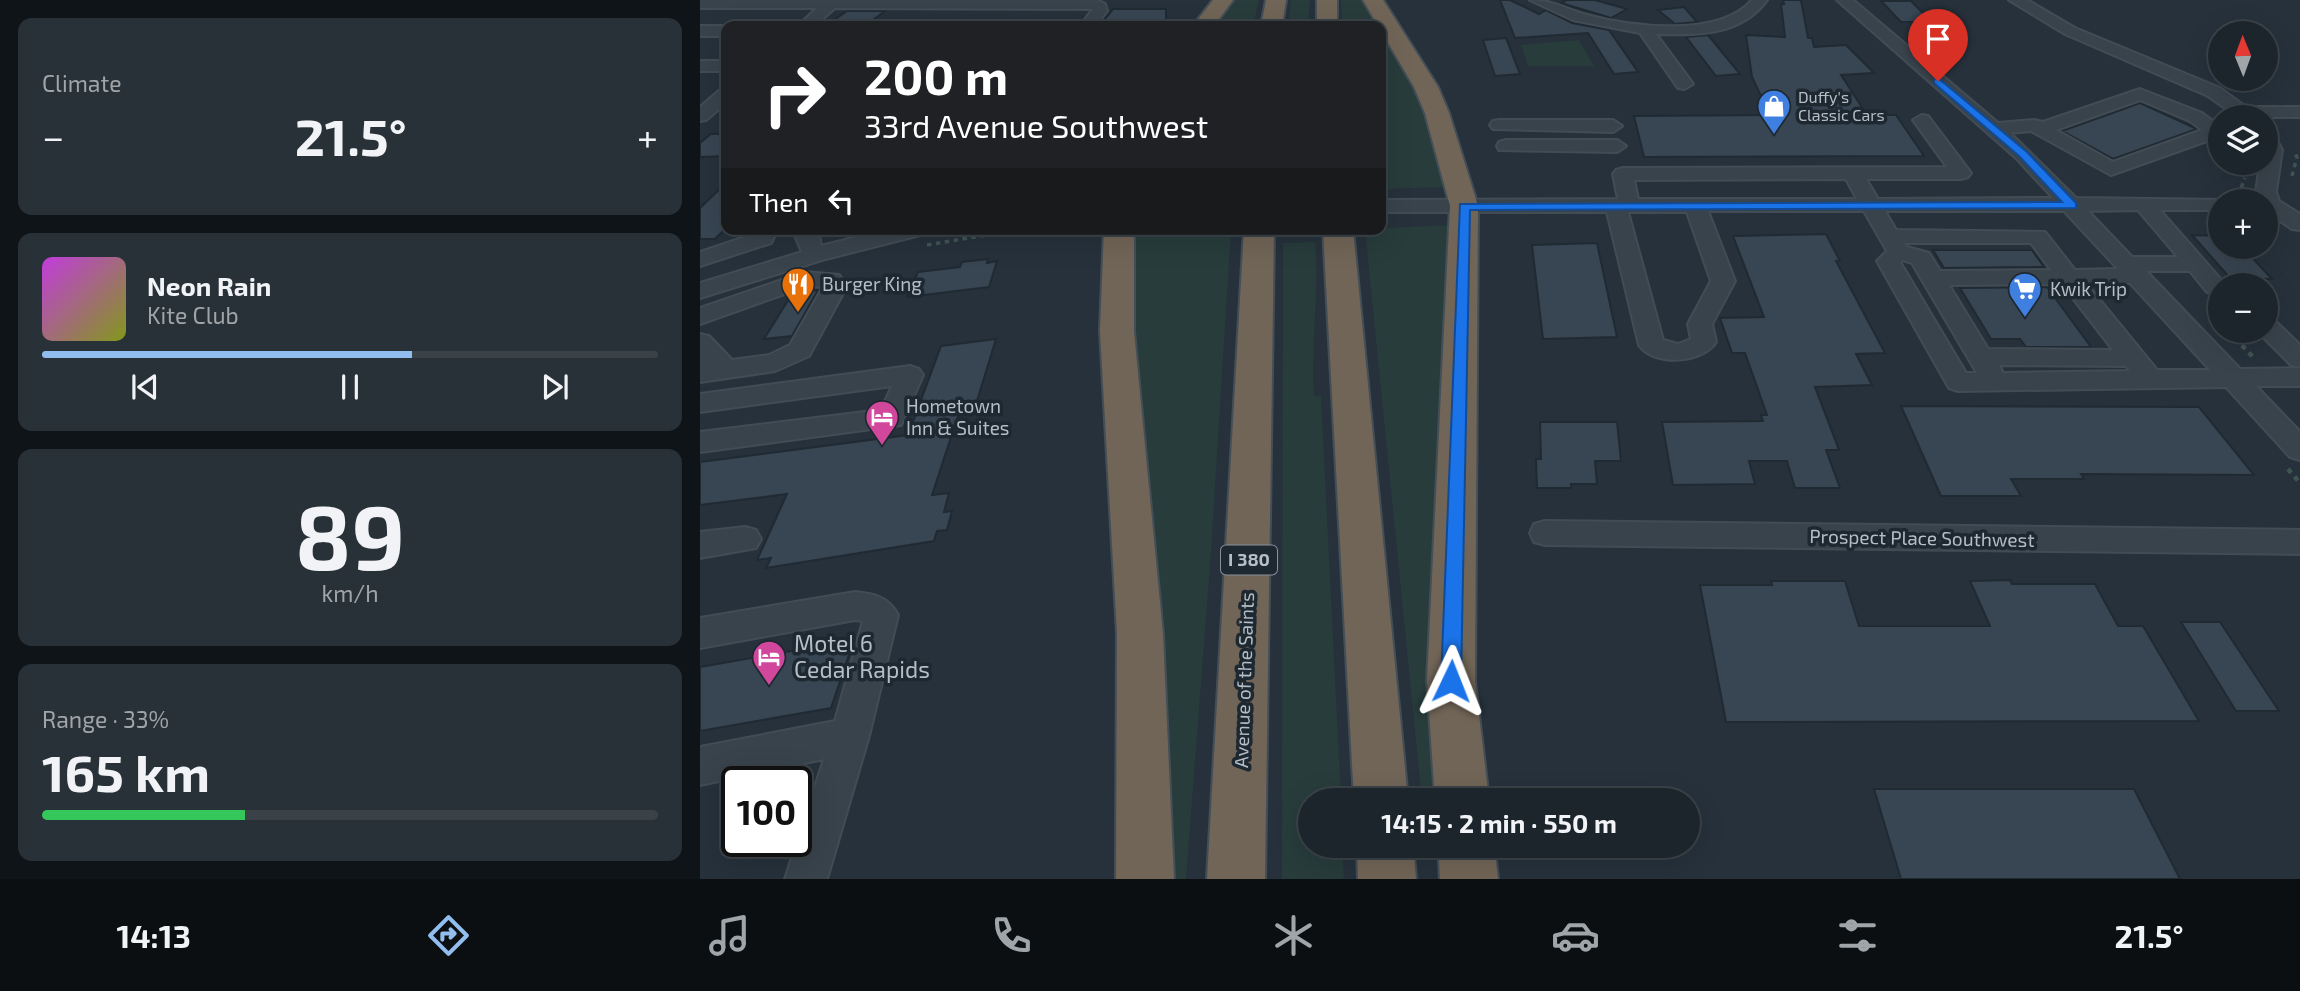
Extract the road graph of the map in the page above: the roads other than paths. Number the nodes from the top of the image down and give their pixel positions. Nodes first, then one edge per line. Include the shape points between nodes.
1 (1223, 0) edge
2 (1276, 0) edge
3 (1326, 0) edge
4 (1373, 0) edge
5 (1537, 0) edge
6 (1760, 0) edge
7 (1844, 0) edge
8 (2016, 0) edge
9 (727, 2) edge
10 (946, 2) edge
11 (1059, 2) edge
12 (832, 3) junction
13 (900, 3) junction
14 (700, 4) edge
15 (1004, 4) junction
16 (1744, 18) junction
17 (881, 19) dead end
18 (988, 19) dead end
19 (811, 21) edge
20 (1091, 21) edge
21 (1207, 21) edge
22 (1273, 21) edge
23 (1327, 21) edge
24 (1386, 21) edge
25 (1386, 21) edge
26 (1765, 25) dead end
27 (1648, 29) junction
28 (700, 31) edge
29 (721, 31) edge
30 (700, 50) edge
31 (721, 50) edge
32 (700, 66) edge
33 (721, 66) edge
34 (1684, 83) dead end
35 (700, 88) edge
36 (719, 98) edge
37 (2232, 105) edge
38 (2300, 112) edge
39 (2278, 113) edge
40 (700, 118) edge
41 (721, 120) edge
42 (1922, 120) dead end
43 (1499, 125) dead end
44 (1995, 129) junction
45 (2041, 129) junction
46 (1506, 146) dead end
47 (1617, 146) junction
48 (1852, 173) junction
49 (1623, 174) junction
50 (1869, 204) junction
51 (2208, 204) edge
52 (2278, 204) edge
53 (2300, 204) edge
54 (1623, 205) junction
55 (1695, 205) junction
56 (2072, 205) junction
57 (2144, 205) junction
58 (1386, 206) edge
59 (1464, 206) junction
60 (2278, 210) edge
61 (2300, 224) edge
62 (764, 235) edge
63 (807, 235) edge
64 (892, 235) edge
65 (1119, 235) edge
66 (1259, 235) edge
67 (1338, 235) edge
68 (1894, 244) junction
69 (814, 255) junction
70 (700, 259) edge
71 (2196, 264) junction
72 (2134, 270) junction
73 (2068, 277) junction
74 (1934, 278) junction
75 (2208, 279) edge
76 (700, 291) edge
77 (700, 316) edge
78 (2278, 338) edge
79 (700, 342) edge
80 (1980, 357) junction
81 (2133, 358) junction
82 (2300, 359) edge
83 (700, 371) edge
84 (2300, 377) edge
85 (2234, 379) junction
86 (2151, 380) junction
87 (1995, 382) junction
88 (700, 403) edge
89 (700, 442) edge
90 (2300, 450) edge
91 (1545, 533) dead end
92 (745, 539) dead end
93 (2300, 542) edge
94 (700, 545) edge
95 (700, 633) edge
96 (850, 736) junction
97 (700, 766) edge
98 (1380, 788) edge
99 (1461, 788) edge
100 (1386, 858) edge
101 (1467, 858) edge
102 (806, 879) edge
103 (1145, 879) edge
104 (1236, 879) edge
105 (1387, 879) edge
106 (1469, 879) edge

1 - 21 highway
2 - 22 highway
3 - 23 highway
4 - 25 highway
5 - 27 street via 1553,13
6 - 16 street
7 - 44 street
8 - 37 street via 2070,31 2214,92
9 - 12 street
9 - 14 street
10 - 13 street
10 - 15 street
11 - 15 street
11 - 20 street via 1095,4 1100,11
12 - 13 street
12 - 19 street
13 - 17 street
15 - 18 street
16 - 26 street
16 - 27 street via 1708,27
24 - 59 highway via 1437,113
27 - 34 street via 1647,35
28 - 29 street
30 - 31 street
32 - 33 street
35 - 36 street
36 - 40 street
38 - 39 street
40 - 41 street
42 - 48 street via 1961,173
43 - 47 street via 1612,123
44 - 45 street via 2034,125
44 - 56 street
45 - 45 street via 2111,169 2215,132 2196,117 2140,94
46 - 47 street
47 - 49 street
48 - 49 street
48 - 50 street
49 - 54 street
50 - 55 street
50 - 56 street
50 - 68 street
51 - 57 street
52 - 53 street
54 - 55 street
54 - 55 street via 1652,345 1671,353 1704,342 1700,324 1723,281
54 - 59 street
56 - 57 street
56 - 72 street
57 - 71 street
58 - 59 street
59 - 99 highway via 1451,681
60 - 61 street
62 - 70 street
63 - 69 street
64 - 69 street
65 - 103 highway via 1115,286 1120,417 1140,634
66 - 104 highway, Avenue of the Saints / I 380
67 - 98 highway
68 - 73 street via 2037,237
68 - 74 street via 1921,258
68 - 87 street via 1888,261 1958,382
69 - 76 street
71 - 72 street
71 - 75 street
72 - 73 street
72 - 85 street
73 - 74 street
73 - 81 street
74 - 80 street
77 - 83 street via 805,279 831,280 835,286 800,350 775,363
78 - 82 street
79 - 83 street via 719,360
80 - 81 street
80 - 87 street
81 - 86 street
84 - 85 street
85 - 86 street
85 - 90 street
86 - 87 street
88 - 89 street via 910,375 891,418
91 - 93 street, Prospect Place Southwest
92 - 94 street
95 - 96 street via 855,606 872,608 881,615
96 - 97 street
96 - 102 street
100 - 105 highway
101 - 106 highway

